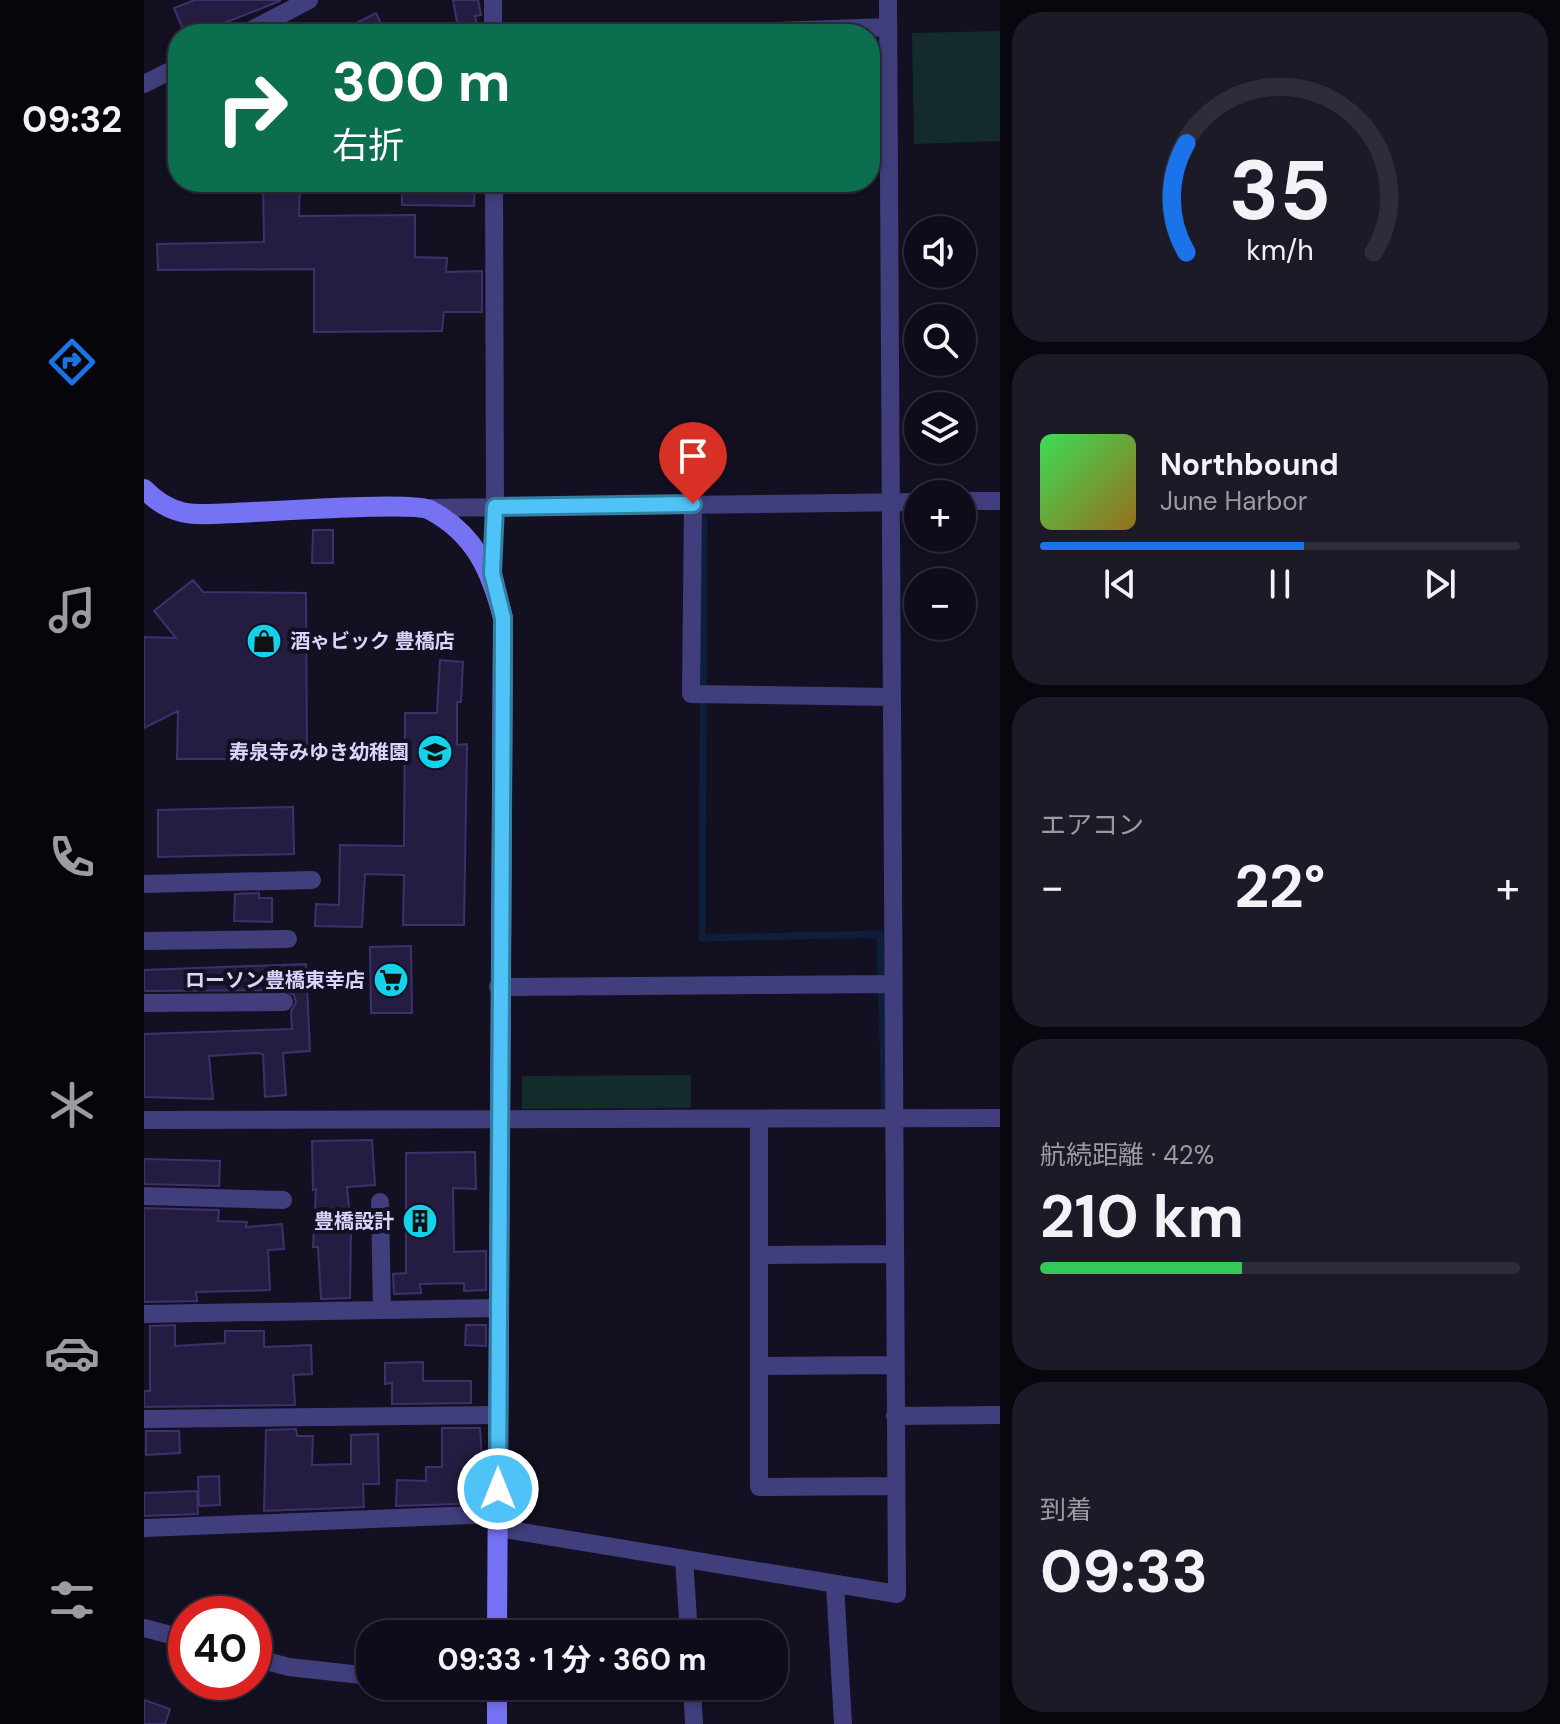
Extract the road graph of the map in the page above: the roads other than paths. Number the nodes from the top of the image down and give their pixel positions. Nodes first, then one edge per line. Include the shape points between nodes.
1 (309, 0) edge
2 (493, 0) edge
3 (888, 0) edge
4 (263, 24) edge
5 (493, 24) edge
6 (880, 27) edge
7 (888, 27) junction
8 (168, 72) edge
9 (144, 84) edge
10 (494, 192) edge
11 (144, 489) edge
12 (976, 501) edge
13 (1000, 501) edge
14 (890, 502) junction
15 (904, 502) edge
16 (693, 504) junction
17 (495, 507) junction
18 (427, 508) junction
19 (492, 573) junction
20 (890, 697) junction
21 (312, 880) dead end
22 (144, 884) edge
23 (288, 939) dead end
24 (144, 941) edge
25 (891, 984) junction
26 (498, 987) junction
27 (284, 1002) dead end
28 (144, 1003) edge
29 (498, 1117) junction
30 (1000, 1118) edge
31 (759, 1119) junction
32 (892, 1119) junction
33 (144, 1120) edge
34 (144, 1196) edge
35 (283, 1200) dead end
36 (380, 1202) dead end
37 (893, 1254) junction
38 (759, 1255) junction
39 (498, 1308) junction
40 (382, 1310) junction
41 (144, 1314) edge
42 (895, 1365) junction
43 (759, 1366) junction
44 (498, 1415) junction
45 (1000, 1415) edge
46 (895, 1416) junction
47 (144, 1419) edge
48 (896, 1486) junction
49 (498, 1521) junction
50 (144, 1528) edge
51 (684, 1559) junction
52 (835, 1584) junction
53 (497, 1620) edge
54 (688, 1620) edge
55 (144, 1628) edge
56 (168, 1634) edge
57 (272, 1663) edge
58 (356, 1674) edge
59 (497, 1700) edge
60 (693, 1700) edge
61 (497, 1724) edge
62 (694, 1724) edge
63 (843, 1724) edge

1 - 4 street
2 - 5 street
3 - 7 street
6 - 7 street
7 - 14 street
8 - 9 street
10 - 17 street
11 - 18 street via 161,506 198,515
12 - 13 street
14 - 15 street
14 - 16 street
14 - 20 street
16 - 17 street
16 - 20 street via 691,694
17 - 18 street
17 - 19 street
18 - 19 street via 463,534
19 - 26 street via 503,618
20 - 25 street
21 - 22 street
23 - 24 street
25 - 26 street
25 - 32 street
26 - 29 street
27 - 28 street
29 - 31 street
29 - 33 street
29 - 39 street
30 - 32 street
31 - 32 street
31 - 38 street
32 - 37 street
34 - 35 street
36 - 40 street
37 - 38 street
37 - 42 street
38 - 43 street
39 - 40 street
39 - 44 street
40 - 41 street
42 - 43 street
42 - 46 street
43 - 48 street via 759,1487
44 - 47 street
44 - 49 street
45 - 46 street
46 - 48 street
48 - 52 street via 897,1594
49 - 50 street
49 - 51 street
49 - 53 street
51 - 52 street
51 - 54 street
52 - 63 street
55 - 56 street
57 - 58 street
59 - 61 street
60 - 62 street

